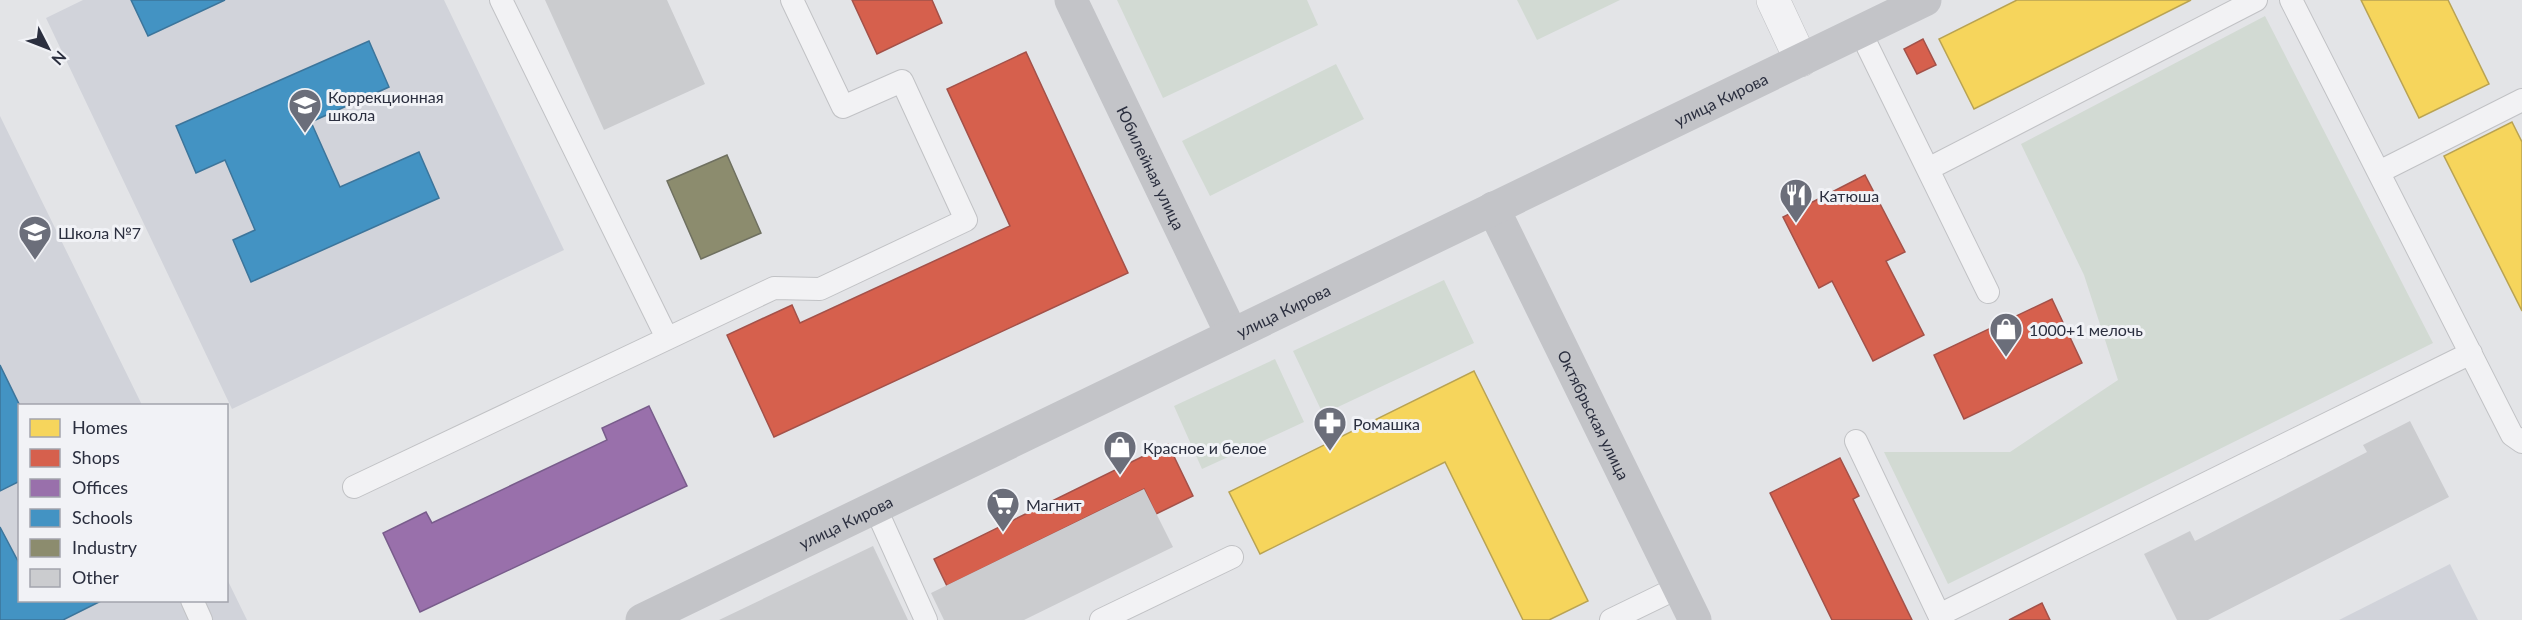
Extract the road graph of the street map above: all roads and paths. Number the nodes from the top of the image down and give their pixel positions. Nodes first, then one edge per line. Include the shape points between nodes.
1 (501, 0) edge
2 (792, 0) edge
3 (1071, 0) edge
4 (1773, 0) edge
5 (1925, 0) edge
6 (2256, 0) edge
7 (2290, 0) edge
8 (1860, 32) junction
9 (1801, 60) junction
10 (2522, 100) edge
11 (1928, 169) junction
12 (2379, 172) junction
13 (1493, 208) junction
14 (1988, 292) dead end
15 (1232, 335) junction
16 (667, 338) junction
17 (2471, 353) junction
18 (1856, 441) dead end
19 (2522, 442) edge
20 (354, 488) dead end
21 (874, 507) junction
22 (1232, 557) dead end
23 (1679, 587) junction
24 (193, 602) edge
25 (201, 620) edge
26 (642, 620) edge
27 (926, 620) edge
28 (1101, 620) edge
29 (1611, 620) edge
30 (1695, 620) edge

1 - 16 lane
2 - 16 lane via 843,107 902,81 966,220 820,289 774,288
3 - 15 street, Юбилейная улица
4 - 9 street
5 - 8 street, улица Кирова
6 - 11 lane
7 - 12 lane
8 - 9 street, улица Кирова
8 - 11 lane
9 - 13 street, улица Кирова
10 - 12 lane
11 - 14 lane
12 - 17 lane
13 - 15 street, улица Кирова
13 - 23 street, Октябрьская улица
15 - 21 street, улица Кирова
16 - 20 lane
17 - 18 lane via 1939,615
17 - 19 lane via 2512,435
21 - 26 street, улица Кирова
21 - 27 lane
22 - 28 lane
23 - 29 lane
23 - 30 street, Октябрьская улица
24 - 25 lane

